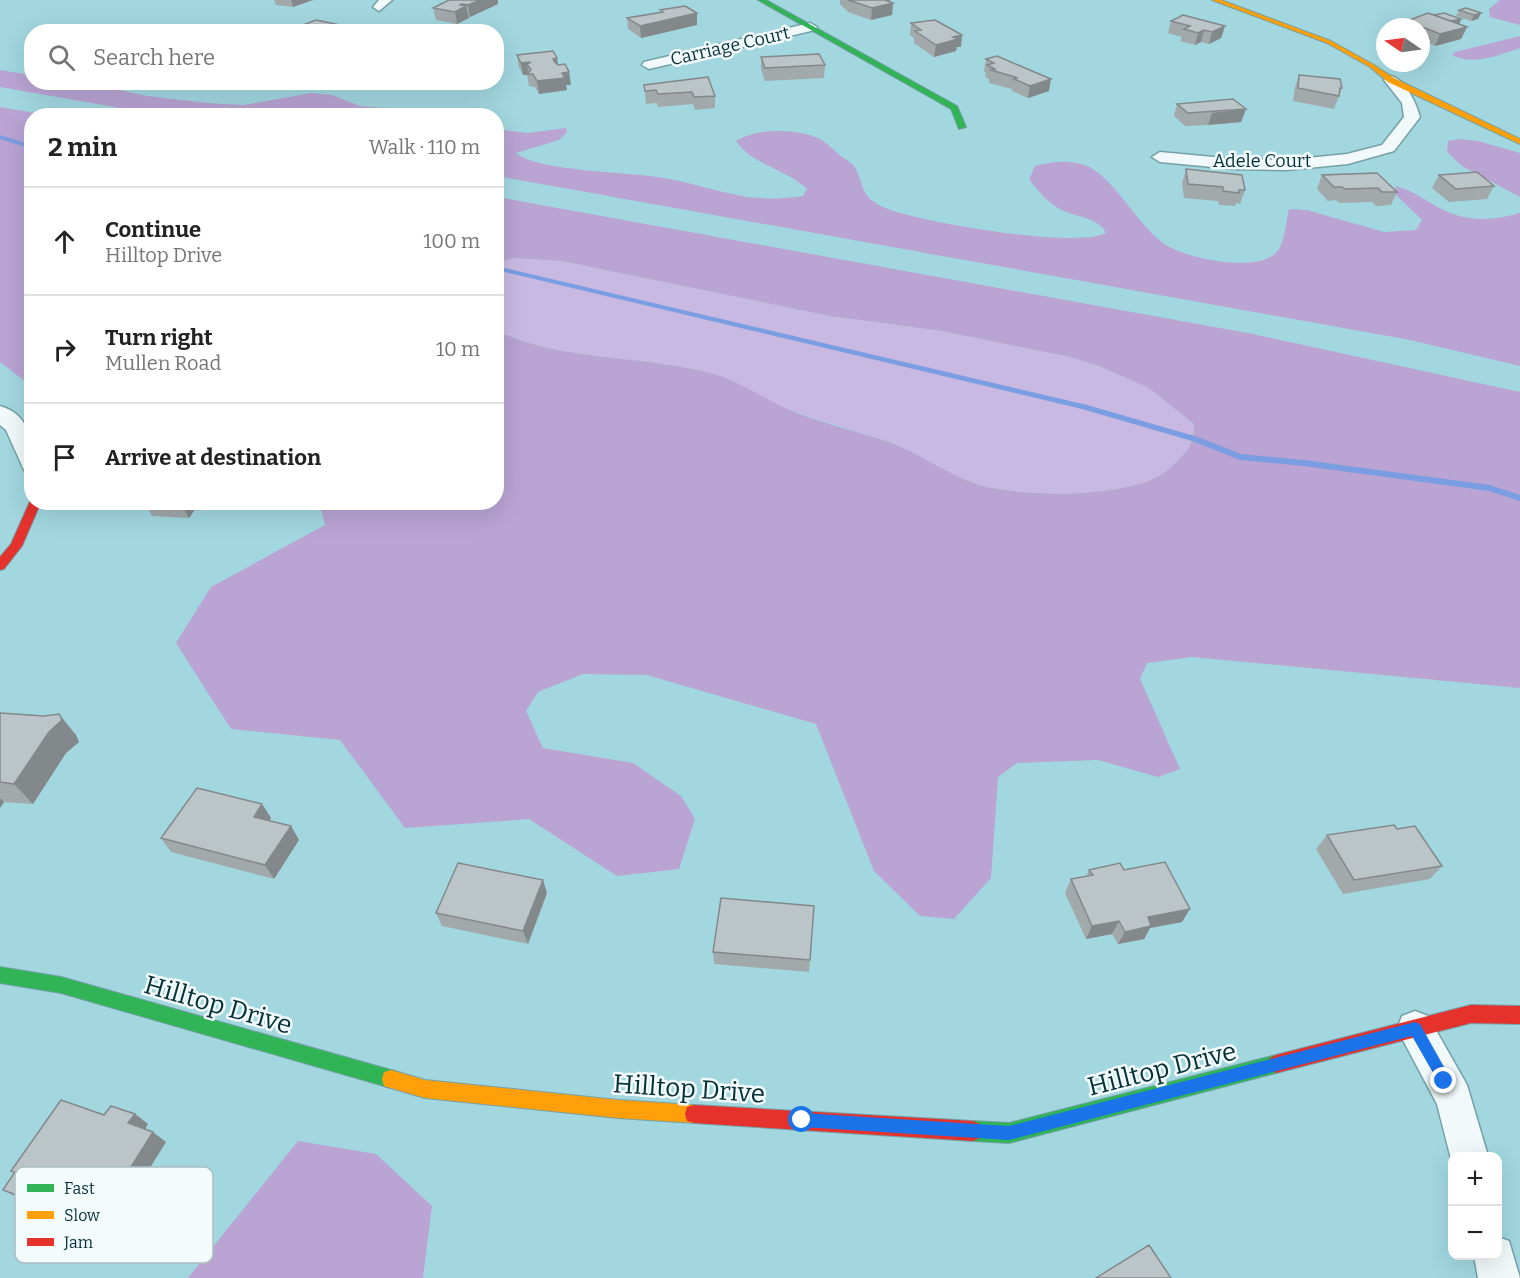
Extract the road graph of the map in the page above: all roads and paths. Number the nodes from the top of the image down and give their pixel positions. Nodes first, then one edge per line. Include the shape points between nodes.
1 (761, 0) edge
2 (1215, 0) edge
3 (810, 27) junction
4 (649, 65) dead end
5 (1390, 80) junction
6 (962, 127) dead end
7 (1520, 141) edge
8 (1160, 157) dead end
9 (0, 413) edge
10 (24, 447) edge
11 (31, 510) edge
12 (0, 566) edge
13 (0, 975) edge
14 (1520, 1015) edge
15 (1415, 1029) junction
16 (1468, 1152) edge
17 (1495, 1260) edge
18 (1500, 1278) edge

1 - 3 street
2 - 5 street via 1312,35 1376,68
3 - 4 street, Carriage Court
3 - 6 street via 954,108
5 - 7 street
5 - 8 street, Adele Court via 1409,103 1412,117 1388,148 1348,159 1287,165
9 - 10 street via 15,427
11 - 12 street via 15,546
13 - 15 street, Hilltop Drive via 61,986 425,1089 618,1109 1009,1133
14 - 15 street, Hilltop Drive via 1471,1014
15 - 16 street via 1454,1098
17 - 18 street

